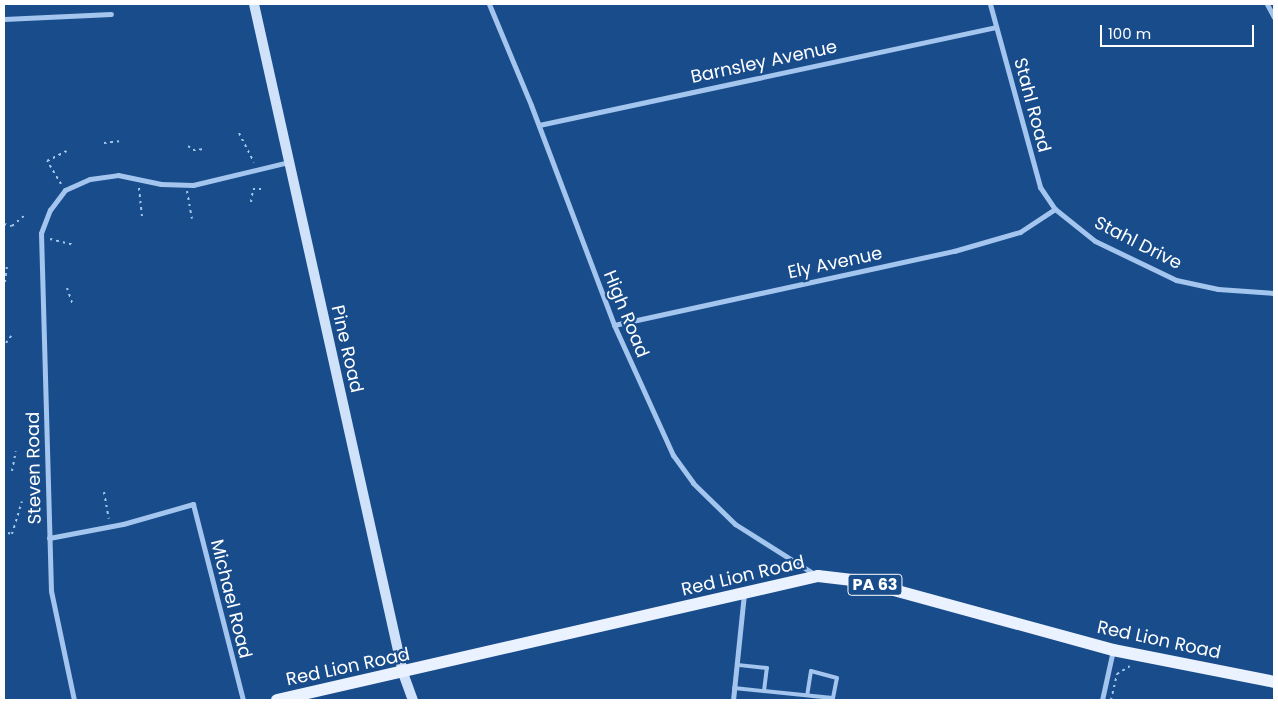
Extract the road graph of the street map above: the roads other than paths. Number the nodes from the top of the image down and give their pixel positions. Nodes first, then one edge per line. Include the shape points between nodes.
1 (254, 4) edge
2 (489, 4) edge
3 (990, 4) edge
4 (1267, 4) edge
5 (111, 14) dead end
6 (1274, 17) edge
7 (4, 19) edge
8 (996, 27) junction
9 (539, 125) junction
10 (289, 162) junction
11 (1055, 209) junction
12 (1274, 293) edge
13 (614, 324) junction
14 (49, 538) junction
15 (818, 576) junction
16 (744, 594) junction
17 (1113, 650) junction
18 (737, 665) junction
19 (403, 673) junction
20 (1274, 682) edge
21 (734, 688) junction
22 (764, 691) junction
23 (807, 695) junction
24 (74, 700) edge
25 (243, 700) edge
26 (277, 700) edge
27 (413, 700) edge
28 (733, 700) edge
29 (1102, 700) edge

1 - 10 street, Pine Road
2 - 9 street, High Road
3 - 8 street, Stahl Road
4 - 6 street
5 - 7 street
8 - 9 street, Barnsley Avenue
8 - 11 street, Stahl Road via 1040,187
9 - 13 street, High Road
10 - 14 street, Steven Road via 186,184 112,176 90,179 64,190 50,210 41,236
10 - 19 street, Pine Road
11 - 12 street, Stahl Drive via 1095,241 1176,280
11 - 13 street, Ely Avenue via 1020,232 954,251
13 - 15 street, High Road via 672,455 693,483 735,524
14 - 24 street, Steven Road via 51,591
14 - 25 street, Michael Road via 111,526 193,504
15 - 16 main road, Red Lion Road / PA 63
15 - 17 main road, Red Lion Road / PA 63 via 861,581
16 - 18 street
16 - 19 main road, Red Lion Road / PA 63
17 - 20 main road, Red Lion Road / PA 63
17 - 29 street
18 - 21 street
18 - 22 lane via 767,668
19 - 26 main road, Red Lion Road / PA 63
19 - 27 street, Pine Road
21 - 22 lane
21 - 28 street
22 - 23 lane
23 - 23 lane via 834,698 836,678 811,671

